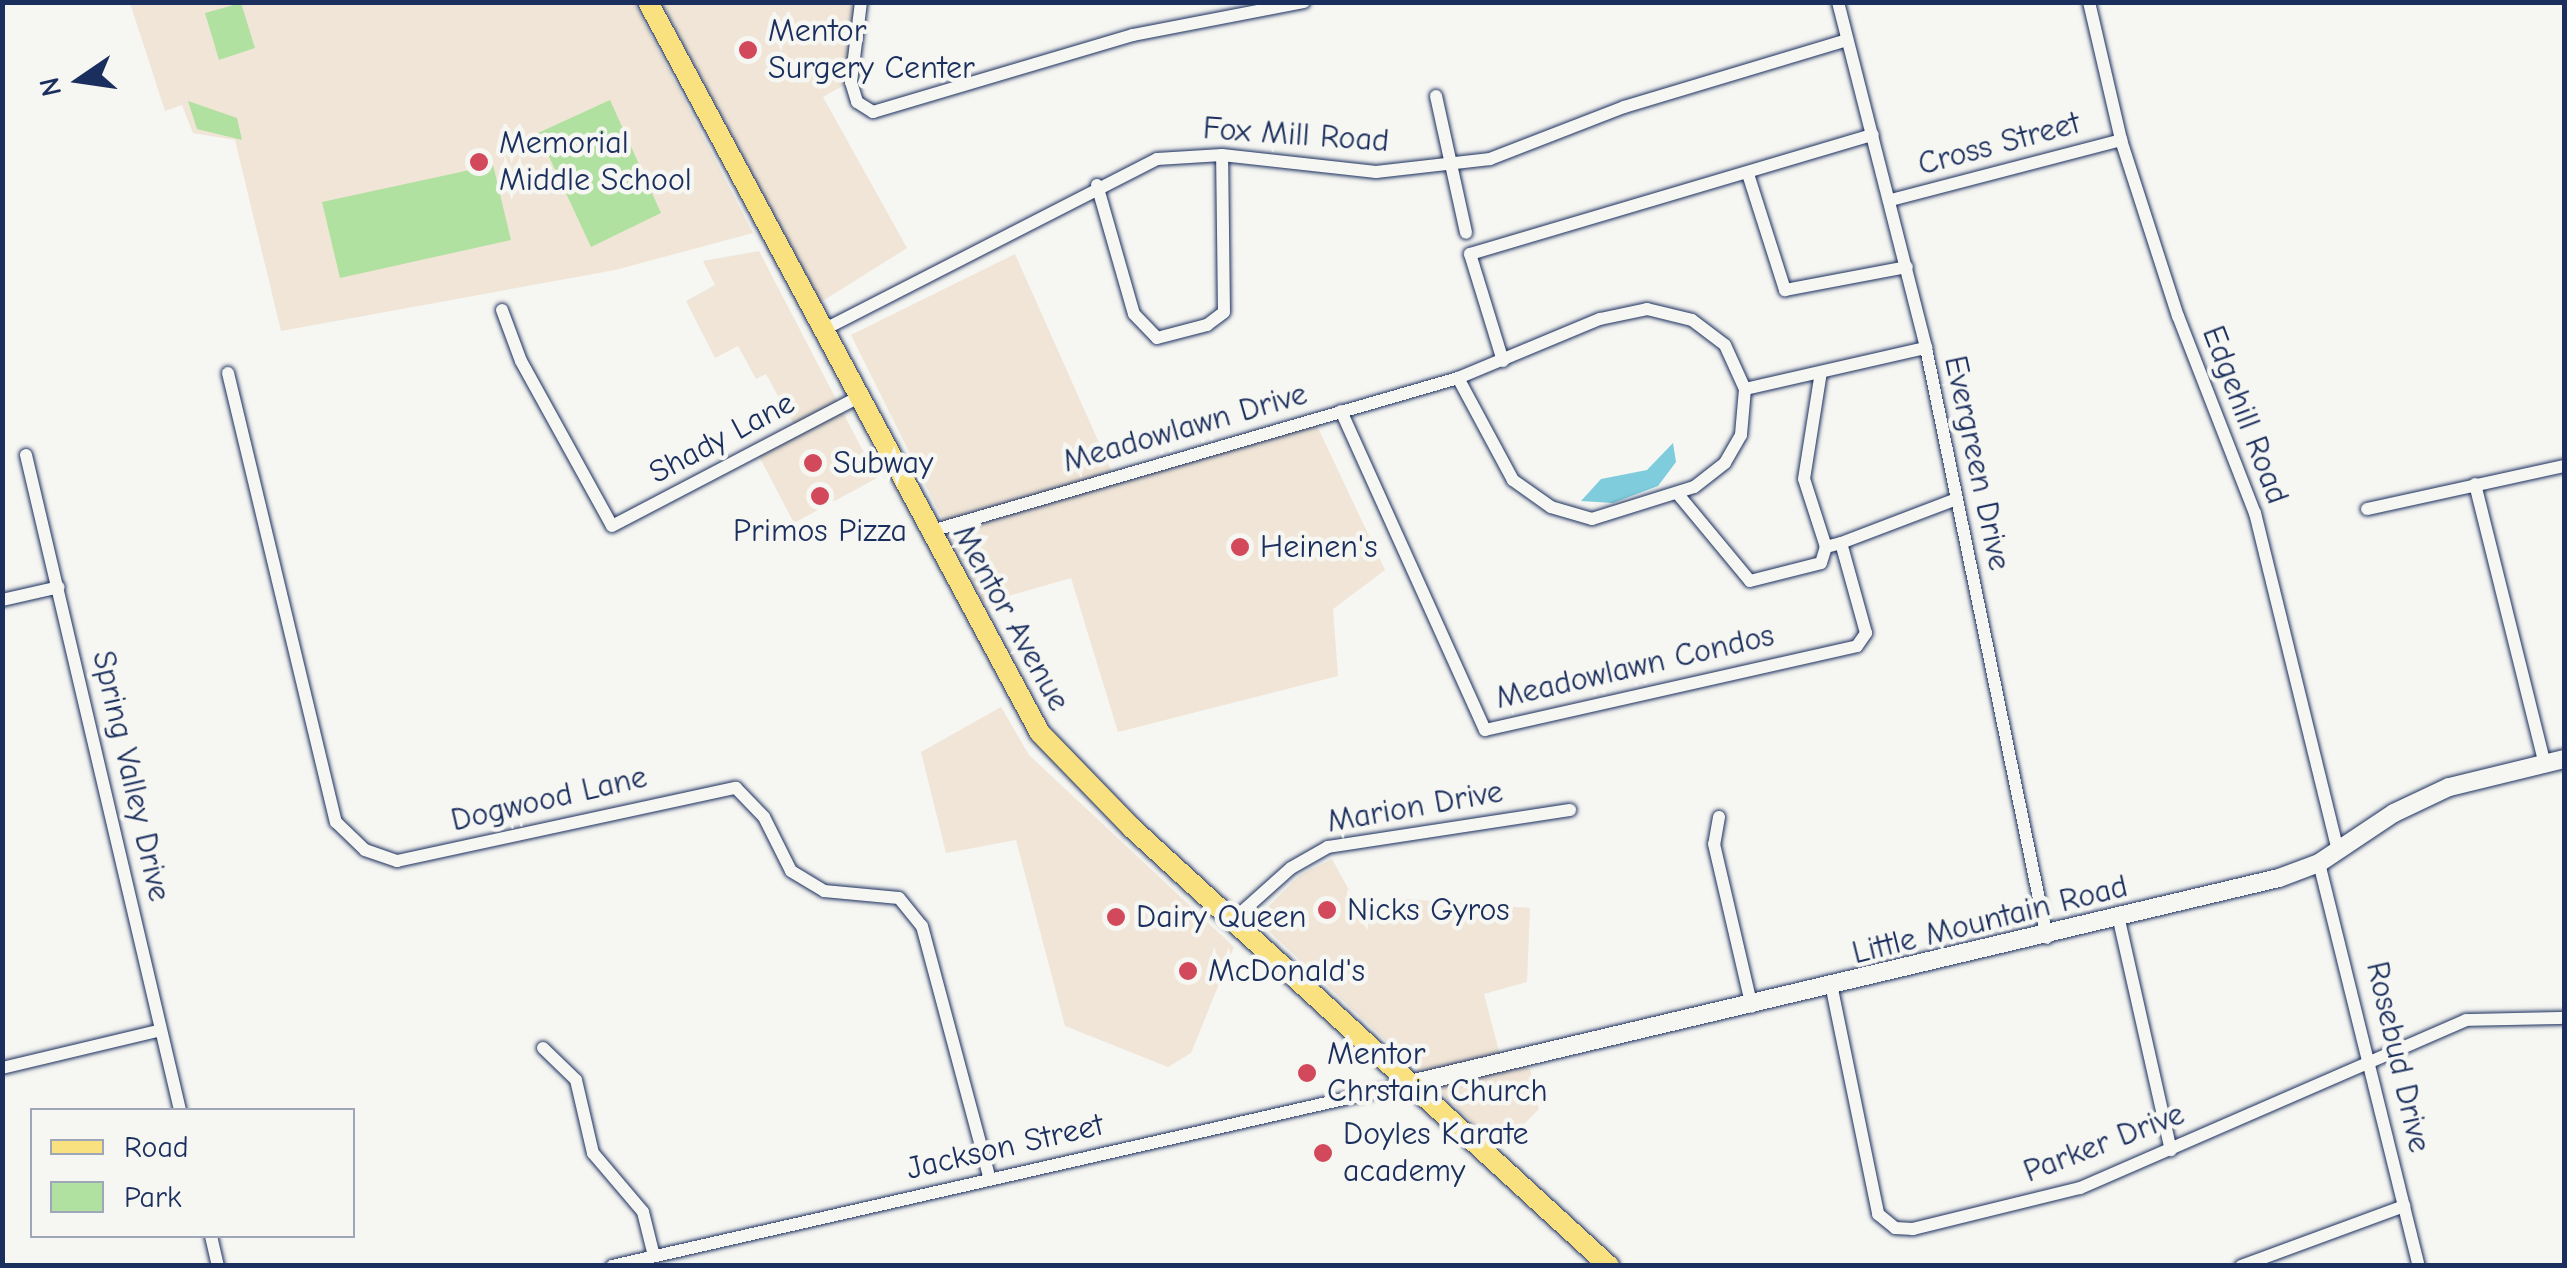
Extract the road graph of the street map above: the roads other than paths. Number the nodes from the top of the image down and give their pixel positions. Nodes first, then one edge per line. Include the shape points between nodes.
1 (648, 2) edge
2 (861, 2) edge
3 (1838, 2) edge
4 (2088, 2) edge
5 (1300, 3) edge
6 (1848, 40) junction
7 (1436, 96) dead end
8 (1873, 134) junction
9 (2121, 140) junction
10 (1222, 155) junction
11 (1450, 164) junction
12 (1748, 174) junction
13 (1098, 185) junction
14 (1892, 200) junction
15 (1466, 233) dead end
16 (1907, 267) junction
17 (502, 310) dead end
18 (823, 330) junction
19 (1926, 348) junction
20 (1502, 361) junction
21 (1821, 372) junction
22 (228, 373) dead end
23 (1458, 378) junction
24 (1744, 389) junction
25 (857, 398) junction
26 (1341, 411) junction
27 (26, 455) dead end
28 (2564, 466) edge
29 (2475, 484) junction
30 (1676, 494) junction
31 (1957, 499) junction
32 (2367, 509) dead end
33 (928, 532) junction
34 (1841, 543) junction
35 (1826, 546) junction
36 (59, 587) junction
37 (2, 600) edge
38 (2564, 759) edge
39 (2544, 764) junction
40 (1570, 810) dead end
41 (1719, 817) dead end
42 (2338, 851) junction
43 (2319, 863) junction
44 (1234, 919) junction
45 (2119, 920) junction
46 (2048, 938) junction
47 (1832, 989) junction
48 (1752, 1007) junction
49 (2564, 1018) edge
50 (161, 1030) junction
51 (543, 1048) dead end
52 (2371, 1058) junction
53 (2, 1068) edge
54 (1410, 1084) junction
55 (180, 1108) edge
56 (2170, 1150) junction
57 (990, 1178) junction
58 (2404, 1206) junction
59 (211, 1238) edge
60 (654, 1256) junction
61 (218, 1266) edge
62 (612, 1266) edge
63 (1609, 1266) edge
64 (2241, 1266) edge
65 (2420, 1266) edge

1 - 18 main road, Mentor Avenue
2 - 5 street via 852,92 866,110 880,112 1134,35
3 - 6 street, Evergreen Drive
4 - 9 street, Edgehill Road
6 - 8 street, Evergreen Drive
6 - 11 street, Fox Mill Road via 1624,107 1490,159
7 - 11 street
8 - 12 street
8 - 14 street, Evergreen Drive
9 - 14 street, Cross Street
9 - 42 street, Edgehill Road via 2178,316 2254,513
10 - 11 street, Fox Mill Road via 1376,172
10 - 13 street, Fox Mill Road via 1156,159
10 - 13 street via 1224,312 1207,325 1157,338 1134,314
11 - 15 street
12 - 16 street via 1785,290
12 - 20 street via 1470,254
13 - 18 street, Fox Mill Road
14 - 16 street, Evergreen Drive
16 - 19 street, Evergreen Drive
17 - 25 street, Shady Lane via 521,361 612,526
18 - 25 main road, Mentor Avenue
19 - 21 street
19 - 31 street, Evergreen Drive
20 - 23 street, Meadowlawn Drive
20 - 24 street, Meadowlawn Drive via 1600,319 1647,309 1692,320 1725,345
21 - 24 street
21 - 35 street via 1804,479
22 - 57 street, Dogwood Lane via 336,822 365,850 397,862 736,788 764,816 791,871 824,891 900,898 922,926
23 - 26 street, Meadowlawn Drive
23 - 30 street via 1513,480 1551,506 1592,519
24 - 30 street via 1741,434 1726,463
25 - 33 main road, Mentor Avenue
26 - 33 street, Meadowlawn Drive
26 - 34 street, Meadowlawn Condos via 1485,730 1857,646 1866,633
27 - 36 street, Spring Valley Drive
28 - 29 street
29 - 32 street
29 - 39 street
30 - 35 street via 1750,581 1821,563
31 - 34 street
31 - 46 street, Evergreen Drive
33 - 44 main road, Mentor Avenue via 1040,733 1080,779
34 - 35 street
36 - 37 street
36 - 50 street, Spring Valley Drive
38 - 39 street, Little Mountain Road
39 - 42 street, Little Mountain Road via 2449,787
40 - 44 street, Marion Drive via 1328,846 1291,868
41 - 48 street via 1714,844
42 - 43 street, Little Mountain Road
43 - 45 street, Little Mountain Road
43 - 52 street, Rosebud Drive
44 - 54 main road, Mentor Avenue
45 - 46 street, Little Mountain Road
45 - 56 street
46 - 47 street, Little Mountain Road
47 - 48 street, Little Mountain Road
47 - 56 street, Parker Drive via 1872,1192 1878,1214 1896,1228 2051,1198
48 - 54 street, Little Mountain Road
49 - 52 street, Parker Drive via 2466,1020
50 - 53 street
50 - 55 street, Spring Valley Drive
51 - 60 street via 576,1080 593,1153 637,1202
52 - 56 street, Parker Drive
52 - 58 street, Rosebud Drive
54 - 57 street, Jackson Street
54 - 63 main road, Mentor Avenue
57 - 60 street, Jackson Street
58 - 64 street
58 - 65 street, Rosebud Drive
59 - 61 street
60 - 62 street, Jackson Street

